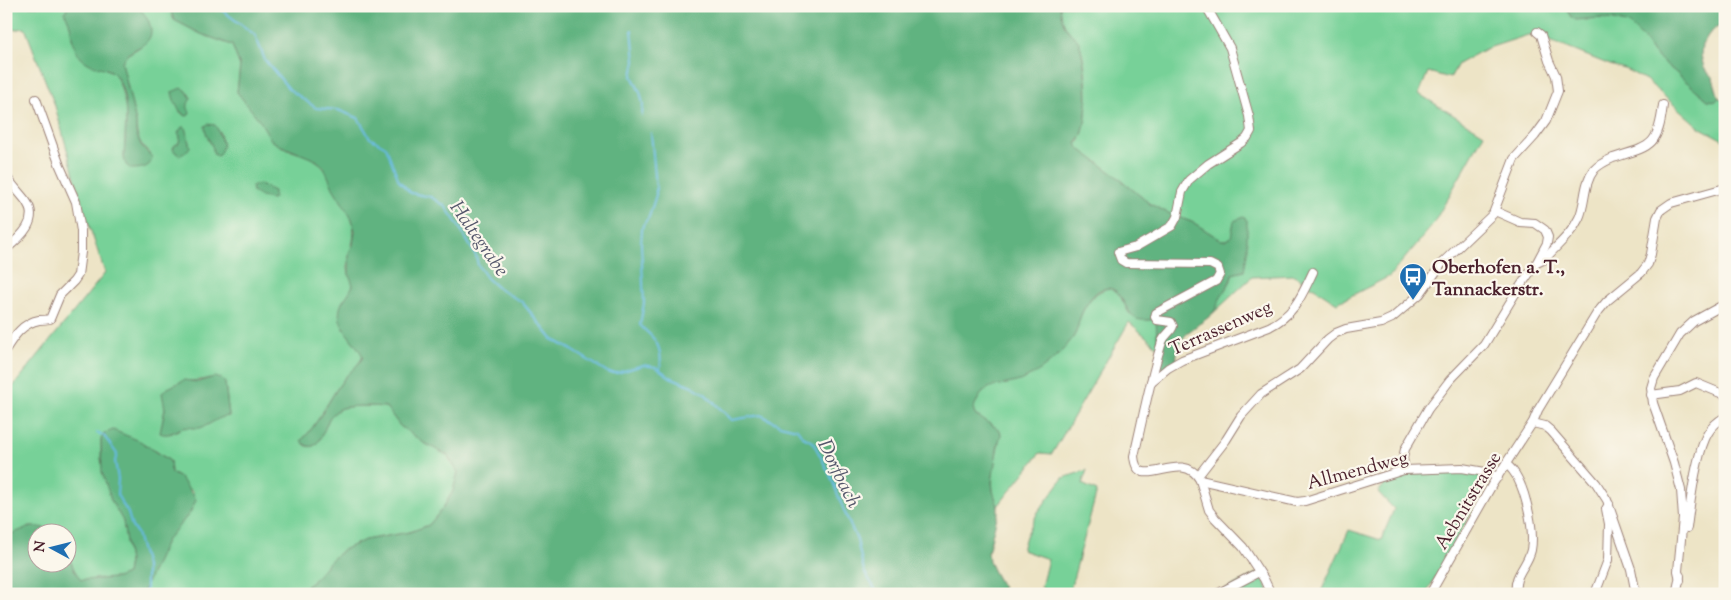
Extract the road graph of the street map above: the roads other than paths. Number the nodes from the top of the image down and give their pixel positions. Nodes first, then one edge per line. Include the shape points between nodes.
1 (1206, 6) edge
2 (1537, 32) dead end
3 (36, 99) dead end
4 (1663, 106) dead end
5 (6, 176) edge
6 (1725, 188) edge
7 (1495, 212) junction
8 (6, 250) edge
9 (1537, 262) junction
10 (1313, 272) dead end
11 (1725, 304) edge
12 (6, 349) edge
13 (1151, 382) junction
14 (1725, 395) edge
15 (1651, 396) junction
16 (1725, 417) edge
17 (1533, 423) junction
18 (1507, 465) junction
19 (1405, 470) junction
20 (1498, 477) junction
21 (1199, 478) junction
22 (1609, 504) junction
23 (1259, 572) junction
24 (1680, 580) junction
25 (1217, 594) edge
26 (1271, 594) edge
27 (1430, 594) edge
28 (1516, 594) edge
29 (1595, 594) edge
30 (1636, 594) edge
31 (1676, 594) edge

1 - 13 street via 1230,48 1251,131 1241,143 1189,180 1172,226 1136,247 1118,252 1126,263 1213,264 1220,275 1216,281 1156,313 1157,320 1170,322 1173,326 1163,338
2 - 7 street via 1541,34 1558,88 1550,114 1514,159
3 - 12 street via 76,202 81,231 80,268 76,279 60,295 50,319 26,325
4 - 9 street via 1660,128 1652,142 1596,168 1587,184 1582,212 1574,228 1545,259
5 - 8 street via 28,204 31,215 25,232
6 - 17 street, Aebnitstrasse via 1671,203 1661,210 1648,264 1600,309
7 - 9 street via 1520,222 1535,223 1545,230 1547,243
7 - 21 street via 1443,262 1420,294 1392,318 1336,333 1300,369 1261,394 1246,410
9 - 19 street via 1480,350 1450,380 1428,409 1405,449
10 - 13 street, Terrassenweg via 1300,299 1280,320 1182,360
11 - 15 street via 1699,318 1680,334 1652,384
13 - 21 street, Allmendweg via 1134,456 1136,464 1147,473 1181,467
14 - 15 street via 1696,383 1676,392
15 - 24 street via 1681,490
16 - 24 street via 1708,432 1701,450
17 - 18 street, Aebnitstrasse
17 - 22 street via 1545,426 1558,438 1596,483
18 - 20 street, Aebnitstrasse
18 - 28 street via 1518,481 1532,531 1531,550 1518,574
19 - 20 street, Allmendweg via 1462,468
19 - 21 street, Allmendweg via 1300,502
20 - 27 street, Aebnitstrasse
21 - 23 street via 1209,510 1243,547
22 - 29 street via 1606,509 1608,560
22 - 30 street
23 - 25 street
23 - 26 street
24 - 31 street

